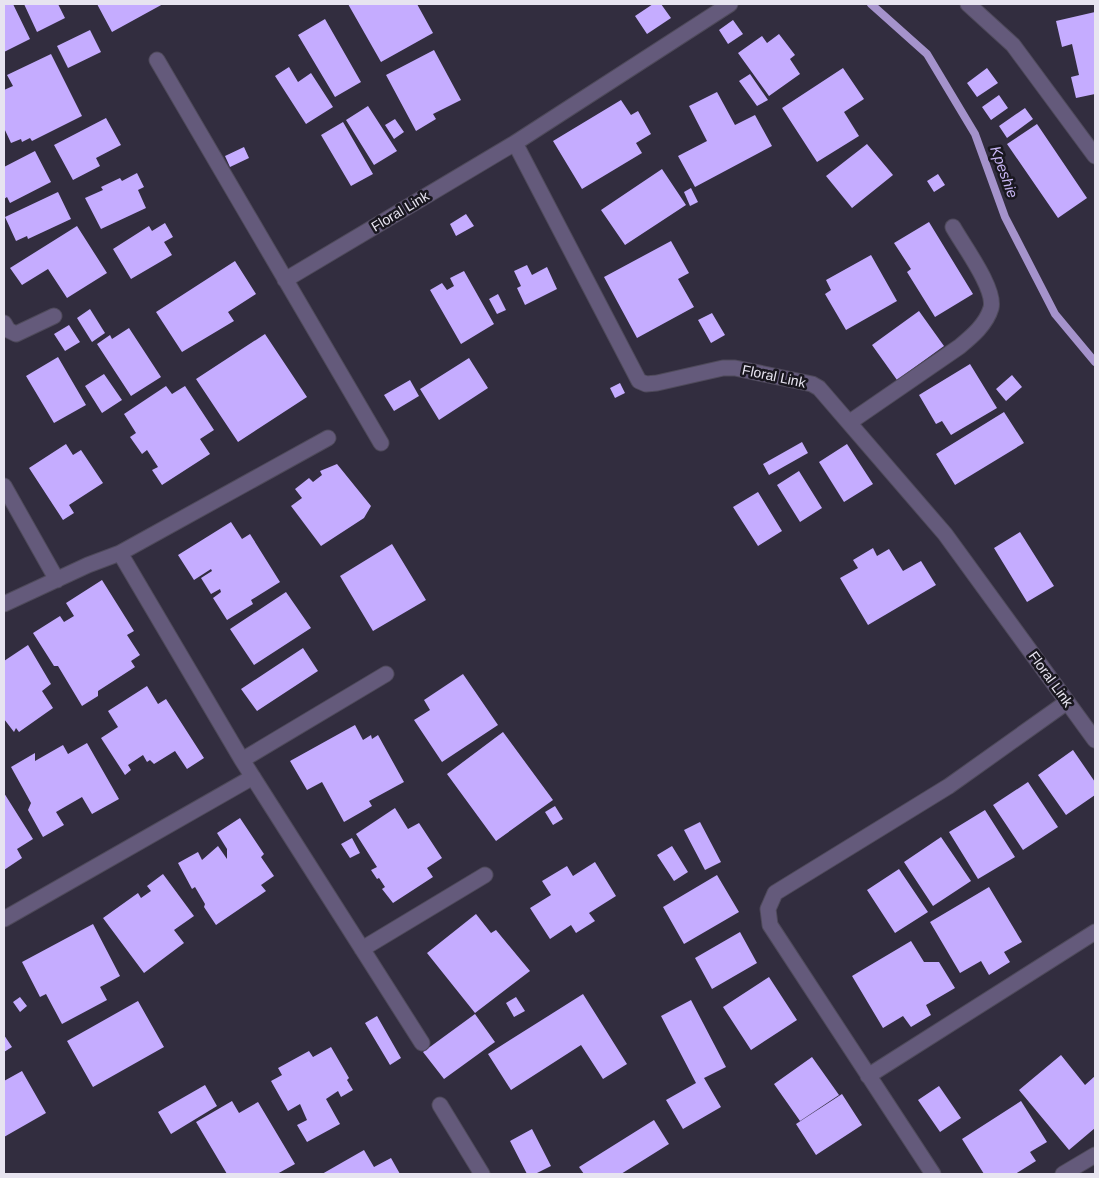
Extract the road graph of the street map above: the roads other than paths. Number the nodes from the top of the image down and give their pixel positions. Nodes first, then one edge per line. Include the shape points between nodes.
1 (730, 4) edge
2 (968, 4) edge
3 (157, 60) dead end
4 (515, 143) junction
5 (1095, 156) edge
6 (953, 228) dead end
7 (285, 280) junction
8 (54, 316) dead end
9 (4, 323) edge
10 (850, 422) junction
11 (328, 438) dead end
12 (380, 443) dead end
13 (4, 486) edge
14 (120, 553) junction
15 (57, 580) junction
16 (4, 604) edge
17 (386, 674) dead end
18 (1068, 702) junction
19 (1095, 740) edge
20 (242, 760) junction
21 (253, 777) junction
22 (485, 875) dead end
23 (4, 918) edge
24 (1095, 932) edge
25 (362, 949) junction
26 (422, 1043) dead end
27 (868, 1076) junction
28 (440, 1105) dead end
29 (1095, 1155) edge
30 (482, 1174) edge
31 (933, 1174) edge
32 (1063, 1174) edge

1 - 4 street, Floral Link
2 - 5 street via 1013,45
3 - 7 street
4 - 7 street, Floral Link
4 - 10 street, Floral Link via 640,381 657,383 724,368 751,370 812,384 825,393
6 - 10 street via 987,286 992,298 991,309 974,335 958,348
7 - 12 street
8 - 9 street via 16,334
10 - 18 street, Floral Link via 945,534
11 - 14 street
13 - 15 street
14 - 15 street
14 - 20 street
15 - 16 street
17 - 20 street
18 - 19 street, Floral Link
18 - 27 street via 949,786 776,893 768,909 770,925
20 - 21 street
21 - 23 street
21 - 25 street
22 - 25 street
24 - 27 street
25 - 26 street
27 - 31 street
28 - 30 street
29 - 32 street

